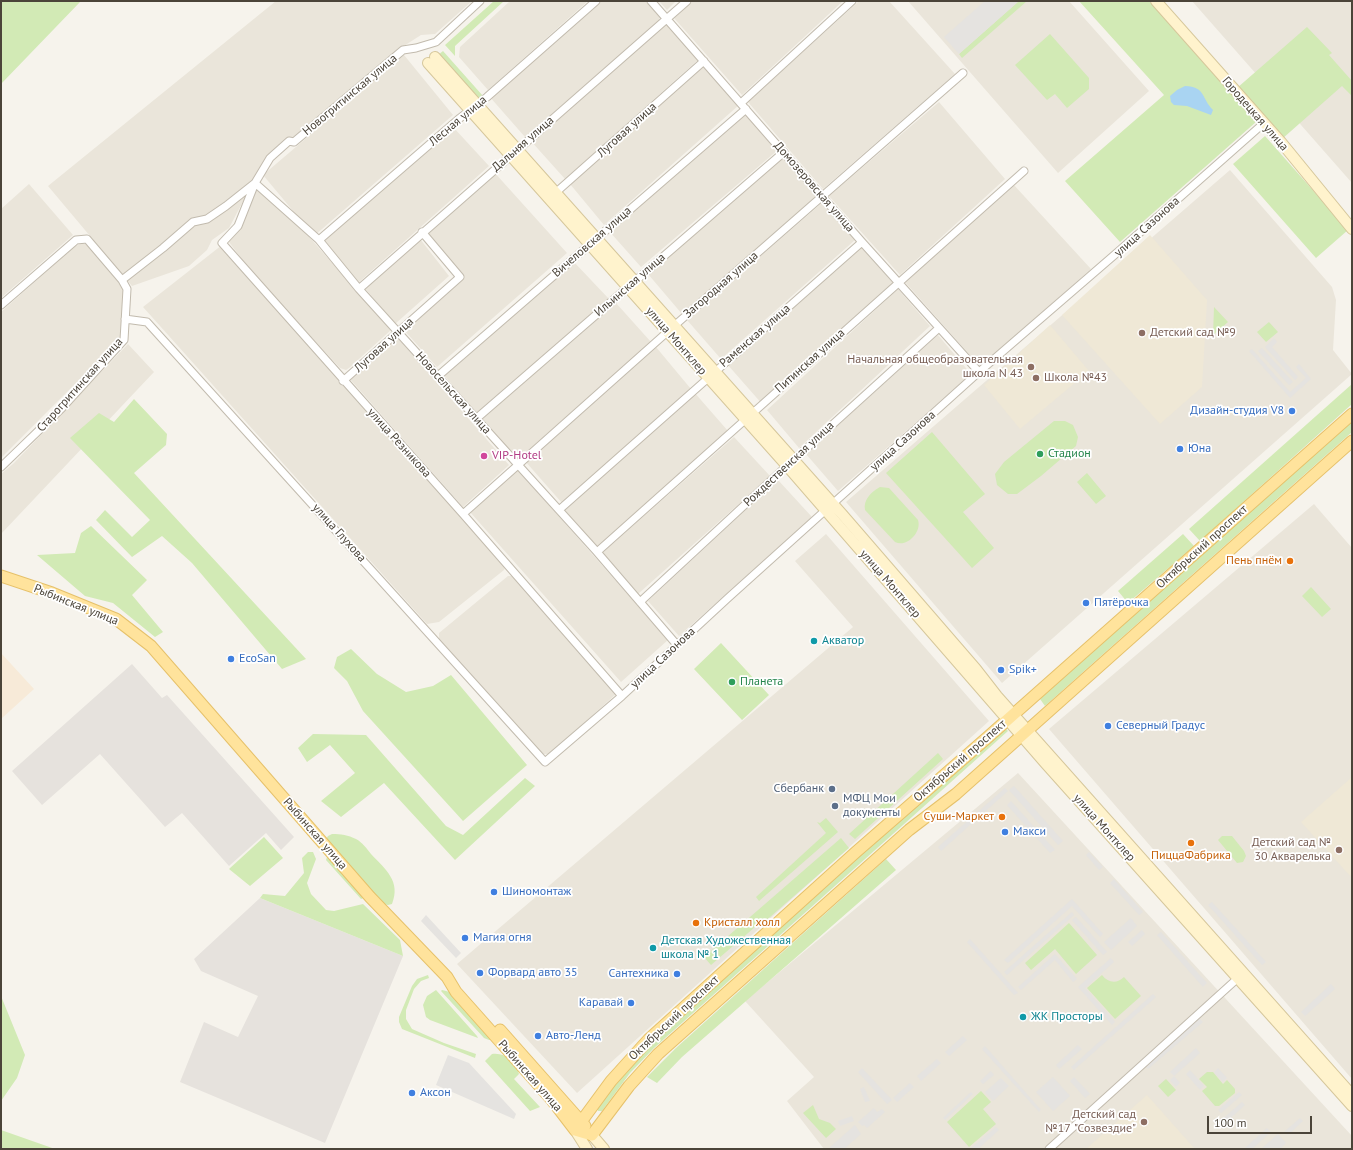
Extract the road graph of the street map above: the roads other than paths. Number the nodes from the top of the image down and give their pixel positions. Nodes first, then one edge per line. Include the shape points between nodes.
1 (480, 1) edge
2 (596, 1) edge
3 (651, 1) edge
4 (687, 1) edge
5 (852, 1) edge
6 (1156, 1) edge
7 (667, 19) junction
8 (436, 42) junction
9 (431, 60) joint
10 (704, 61) junction
11 (963, 73) dead end
12 (743, 106) junction
13 (474, 108) junction
14 (1264, 123) junction
15 (514, 152) junction
16 (784, 152) junction
17 (1024, 170) dead end
18 (255, 183) junction
19 (553, 196) junction
20 (823, 196) junction
21 (1352, 229) edge
22 (422, 232) junction
23 (319, 240) junction
24 (593, 241) junction
25 (862, 242) junction
26 (122, 280) junction
27 (898, 282) junction
28 (631, 284) junction
29 (360, 288) junction
30 (1, 305) edge
31 (125, 319) junction
32 (938, 328) junction
33 (671, 329) junction
34 (398, 332) junction
35 (979, 372) junction
36 (711, 374) junction
37 (438, 376) junction
38 (343, 381) junction
39 (1352, 414) edge
40 (749, 417) junction
41 (476, 418) junction
42 (1352, 441) edge
43 (790, 462) junction
44 (518, 464) junction
45 (1, 467) edge
46 (829, 507) junction
47 (559, 510) junction
48 (463, 514) junction
49 (597, 552) junction
50 (1, 576) edge
51 (640, 602) junction
52 (677, 645) junction
53 (622, 696) junction
54 (1011, 716) junction
55 (1025, 733) junction
56 (545, 762) joint
57 (1238, 978) junction
58 (1352, 1095) edge
59 (1352, 1106) edge
60 (578, 1125) junction
61 (592, 1135) junction
62 (587, 1149) edge
63 (604, 1149) edge
64 (1049, 1149) edge

1 - 8 street
2 - 13 street, Лесная улица
3 - 7 street, Домозеровская улица
4 - 7 street, Дальняя улица
5 - 12 street, Вичеловская улица
6 - 14 street, Городецкая улица
7 - 10 street, Домозеровская улица
7 - 15 street, Дальняя улица
8 - 9 street
8 - 18 street, Новогритинская улица via 403,50 294,142 289,141 270,158
9 - 13 street, улица Монтклер
10 - 12 street, Домозеровская улица
10 - 19 street, Луговая улица
11 - 20 street, Загородная улица
12 - 16 street, Домозеровская улица
12 - 24 street, Вичеловская улица
13 - 15 street, улица Монтклер
13 - 23 street, Лесная улица
14 - 21 street, Городецкая улица
14 - 35 street, улица Сазонова
15 - 19 street, улица Монтклер
15 - 22 street, Дальняя улица
16 - 20 street, Домозеровская улица
16 - 28 street, Ильинская улица
17 - 27 street, Питинская улица
18 - 23 street, Новосельская улица
18 - 26 street, Новогритинская улица via 207,219 193,222
18 - 38 street, улица Резникова via 238,226 222,243
19 - 24 street, улица Монтклер
20 - 25 street, Домозеровская улица
20 - 33 street, Загородная улица
22 - 29 street, Дальняя улица
22 - 34 street, Луговая улица via 460,277
23 - 29 street, Новосельская улица
24 - 28 street, улица Монтклер
24 - 37 street, Вичеловская улица
25 - 27 street, Домозеровская улица
25 - 36 street, Раменская улица
26 - 30 street via 87,240 76,240
26 - 31 street, Старогритинская улица via 127,289
27 - 32 street, Домозеровская улица
27 - 40 street, Питинская улица
28 - 33 street, улица Монтклер
28 - 41 street, Ильинская улица
29 - 34 street, Новосельская улица
31 - 45 street, Старогритинская улица via 124,340 62,408
31 - 56 street, улица Глухова via 147,322
32 - 35 street, Домозеровская улица
32 - 43 street, Рождественская улица
33 - 36 street, улица Монтклер
33 - 44 street, Загородная улица
34 - 37 street, Новосельская улица
34 - 38 street, Луговая улица
35 - 46 street, улица Сазонова
36 - 40 street, улица Монтклер
36 - 47 street, Раменская улица
37 - 41 street, Новосельская улица
38 - 48 street, улица Резникова
39 - 54 main road, Октябрьский проспект
40 - 43 street, улица Монтклер
40 - 49 street, Питинская улица
41 - 44 street, Новосельская улица
42 - 55 main road, Октябрьский проспект
43 - 46 street, улица Монтклер
43 - 51 street, Рождественская улица
44 - 47 street, Новосельская улица
44 - 48 street, Загородная улица
46 - 52 street, улица Сазонова
46 - 54 street, улица Монтклер via 976,669
47 - 49 street, Новосельская улица
48 - 53 street, улица Резникова
49 - 51 street, Новосельская улица
50 - 60 main road, Рыбинская улица via 116,619 151,646 370,897 447,977 456,992 552,1100
51 - 52 street, Новосельская улица
52 - 53 street, улица Сазонова
53 - 56 street, улица Сазонова
54 - 55 street, улица Монтклер
54 - 60 main road, Октябрьский проспект via 649,1039 611,1081
55 - 57 street, улица Монтклер
55 - 58 street, улица Монтклер
55 - 61 main road, Октябрьский проспект via 956,794 909,830 658,1054
57 - 59 street, улица Монтклер
57 - 64 street
60 - 61 main road
60 - 62 street, Рыбинская улица
61 - 63 street

